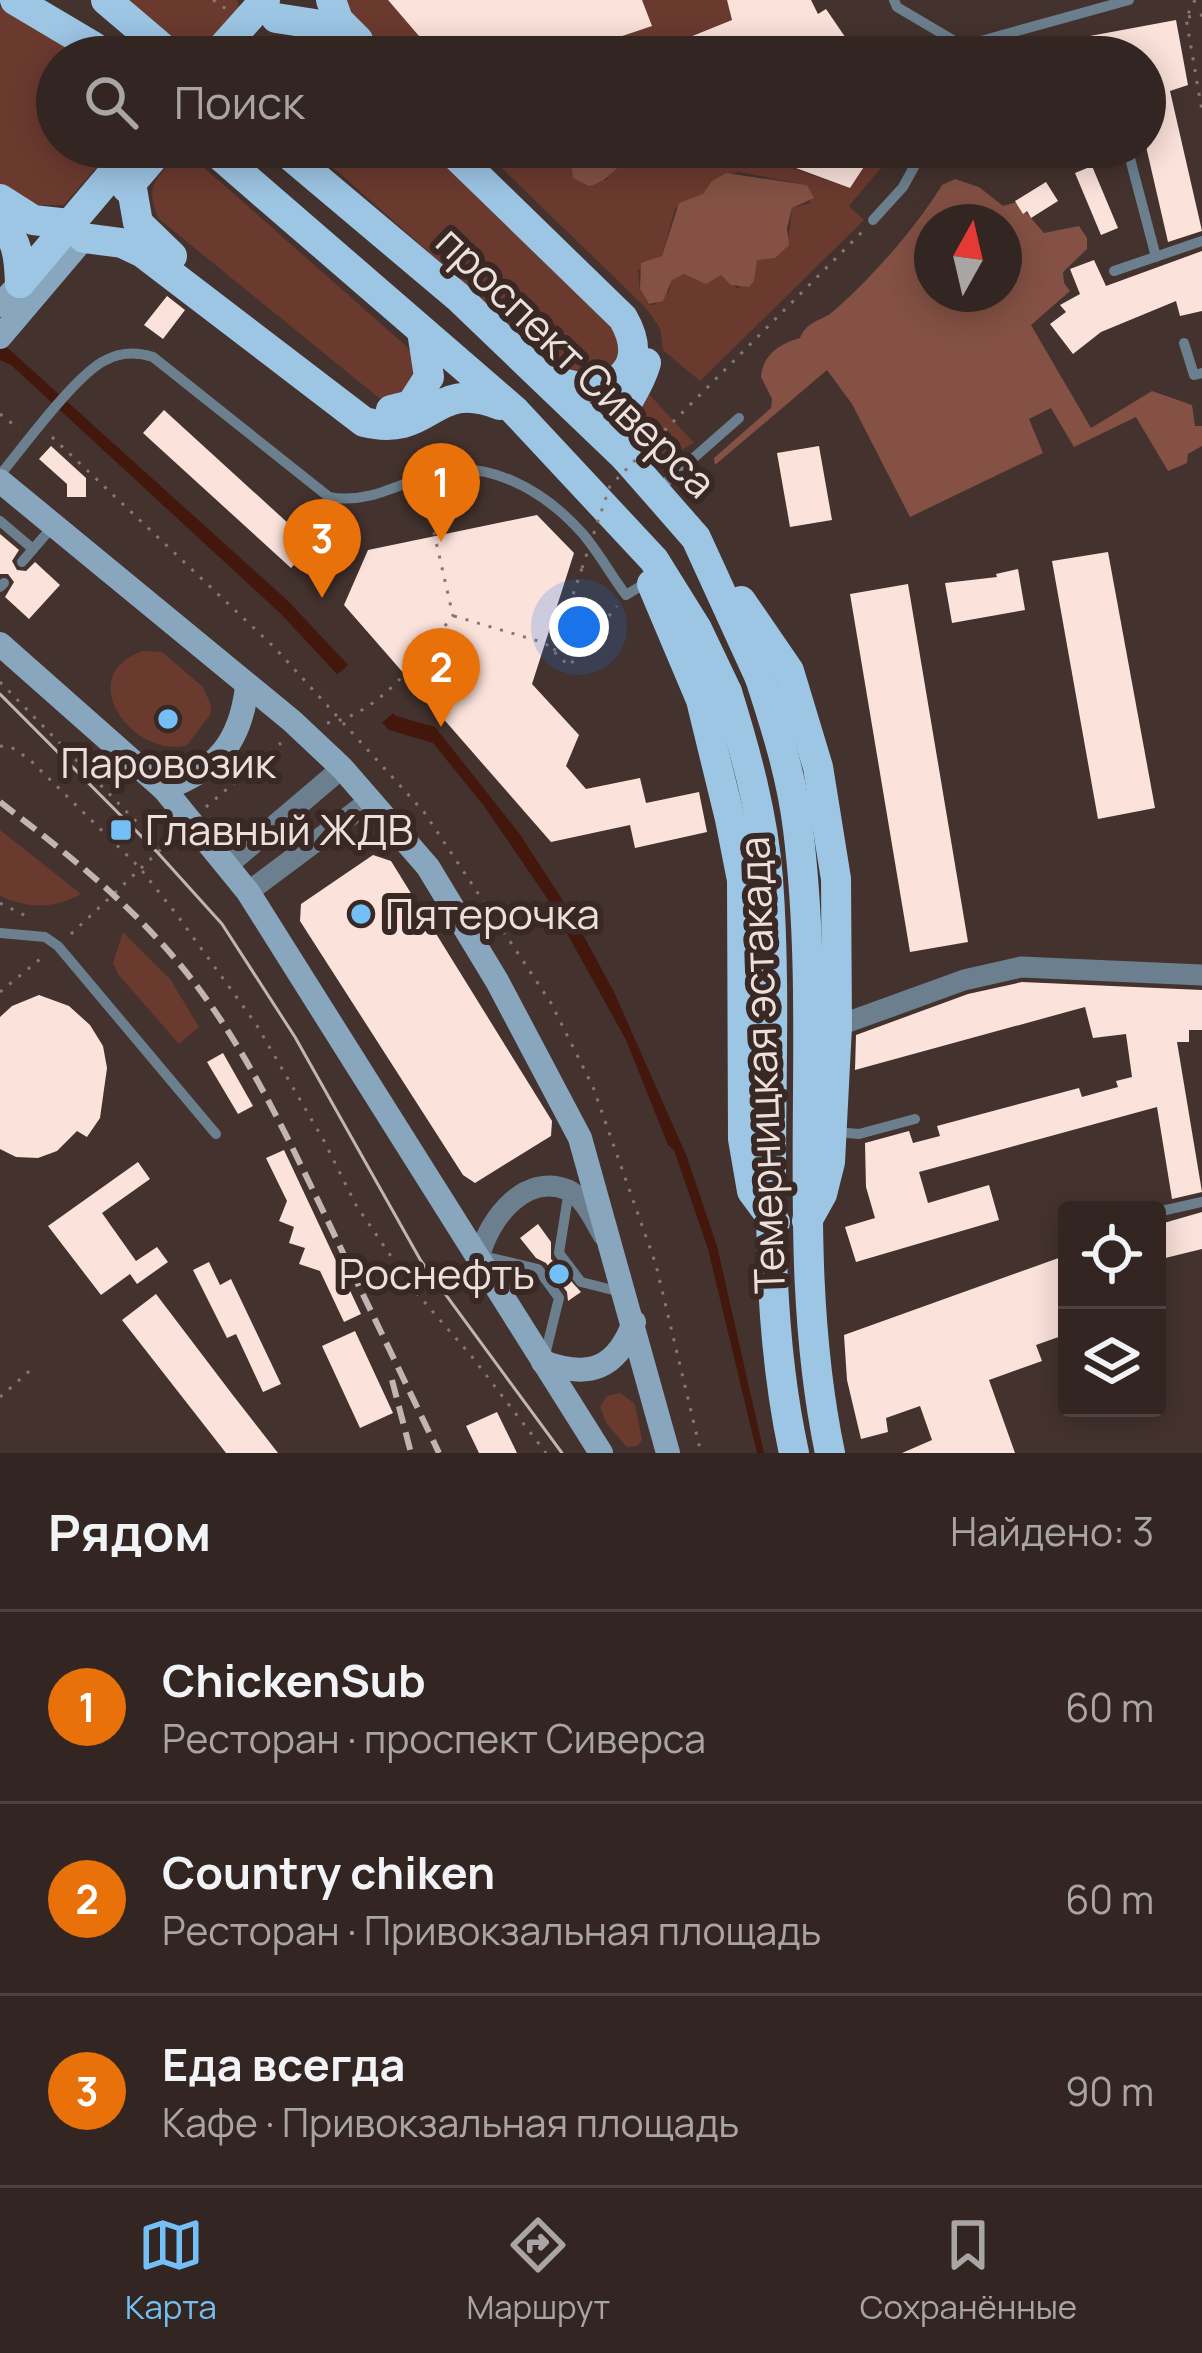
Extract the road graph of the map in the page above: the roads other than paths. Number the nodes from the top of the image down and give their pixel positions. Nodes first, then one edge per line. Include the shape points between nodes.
1 (15, 0) edge
2 (49, 0) edge
3 (106, 0) edge
4 (331, 0) edge
5 (894, 0) edge
6 (1130, 0) edge
7 (260, 26) edge
8 (74, 36) edge
9 (84, 36) edge
10 (148, 36) edge
11 (330, 36) edge
12 (354, 36) edge
13 (940, 36) edge
14 (1012, 36) edge
15 (130, 168) edge
16 (132, 168) edge
17 (234, 168) edge
18 (305, 168) edge
19 (469, 168) edge
20 (486, 168) edge
21 (913, 168) edge
22 (1133, 168) edge
23 (0, 199) edge
24 (873, 220) road end
25 (0, 221) edge
26 (76, 231) junction
27 (1202, 241) edge
28 (1156, 257) junction
29 (1114, 272) dead end
30 (13, 298) edge
31 (422, 331) junction
32 (0, 337) edge
33 (1184, 343) dead end
34 (538, 372) junction
35 (1202, 373) edge
36 (514, 410) junction
37 (739, 418) dead end
38 (626, 458) junction
39 (0, 478) edge
40 (653, 493) junction
41 (605, 508) junction
42 (0, 521) edge
43 (53, 526) junction
44 (696, 538) junction
45 (33, 549) junction
46 (22, 562) dead end
47 (638, 587) junction
48 (0, 644) edge
49 (760, 678) joint
50 (247, 687) junction
51 (728, 692) joint
52 (342, 768) junction
53 (164, 789) junction
54 (370, 800) junction
55 (228, 865) junction
56 (248, 892) junction
57 (0, 933) edge
58 (1202, 975) edge
59 (837, 1026) junction
60 (915, 1119) dead end
61 (832, 1132) junction
62 (216, 1134) dead end
63 (569, 1190) junction
64 (1202, 1202) edge
65 (1166, 1211) edge
66 (807, 1221) junction
67 (775, 1222) junction
68 (612, 1251) junction
69 (480, 1255) junction
70 (625, 1293) junction
71 (634, 1322) junction
72 (543, 1362) junction
73 (650, 1386) junction
74 (581, 1420) junction
75 (601, 1453) edge
76 (668, 1453) edge
77 (796, 1453) edge
78 (828, 1453) edge

1 - 8 main road
2 - 9 main road
3 - 10 main road
4 - 12 main road
5 - 13 lane
6 - 14 lane
7 - 11 main road via 315,24
15 - 26 main road
16 - 31 main road via 133,209 152,240 370,406 399,409 417,399 429,377
17 - 31 main road, проспект Сиверса
18 - 34 main road, проспект Сиверса
19 - 34 main road via 623,318 634,342 620,377 606,386 587,391
20 - 38 main road via 647,333 649,352 620,428
21 - 24 lane
22 - 28 lane
23 - 26 main road via 33,220
25 - 30 main road via 19,253
26 - 30 main road
26 - 36 main road via 143,253 364,422 402,426 462,395
27 - 28 lane
28 - 29 lane
30 - 32 main road
31 - 36 main road, проспект Сиверса
33 - 35 lane via 1194,375
34 - 38 main road, проспект Сиверса
36 - 41 main road, проспект Сиверса
37 - 40 lane
38 - 40 main road, проспект Сиверса
39 - 43 main road
39 - 47 lane via 100,362 141,353 329,497 356,501 440,471 504,475 544,499
40 - 44 main road, проспект Сиверса
41 - 47 main road
41 - 51 main road, проспект Сиверса via 654,560
42 - 45 lane
43 - 45 lane
43 - 50 main road
44 - 49 main road, проспект Сиверса
44 - 59 main road via 781,657 802,711 830,819
45 - 46 lane
47 - 67 main road via 701,700 730,819 742,880 743,1139 752,1191
48 - 53 main road
49 - 78 main road, Темерницкая эстакада, bridge via 804,878 809,1257
50 - 52 main road
50 - 53 main road via 233,741 192,778
51 - 77 main road, Темерницкая эстакада, bridge via 768,880 773,1256
52 - 54 main road
52 - 55 street
53 - 55 main road
54 - 56 street
54 - 68 main road via 428,867 559,1091
55 - 56 main road
56 - 69 main road
57 - 62 lane via 58,946
58 - 59 street via 1021,967
59 - 61 main road
60 - 61 lane via 859,1134
61 - 66 main road via 827,1179
63 - 68 street
63 - 69 street via 530,1190 508,1205
63 - 70 lane via 559,1253 580,1282
64 - 65 lane
66 - 67 main road via 784,1210
66 - 78 main road via 812,1362
67 - 77 main road
68 - 70 main road
69 - 72 main road
69 - 72 lane via 538,1269 560,1298
70 - 71 main road
71 - 72 main road via 608,1362 566,1370
71 - 73 main road
72 - 74 main road
73 - 74 main road via 620,1369 607,1371 591,1382
73 - 76 main road
74 - 75 main road

